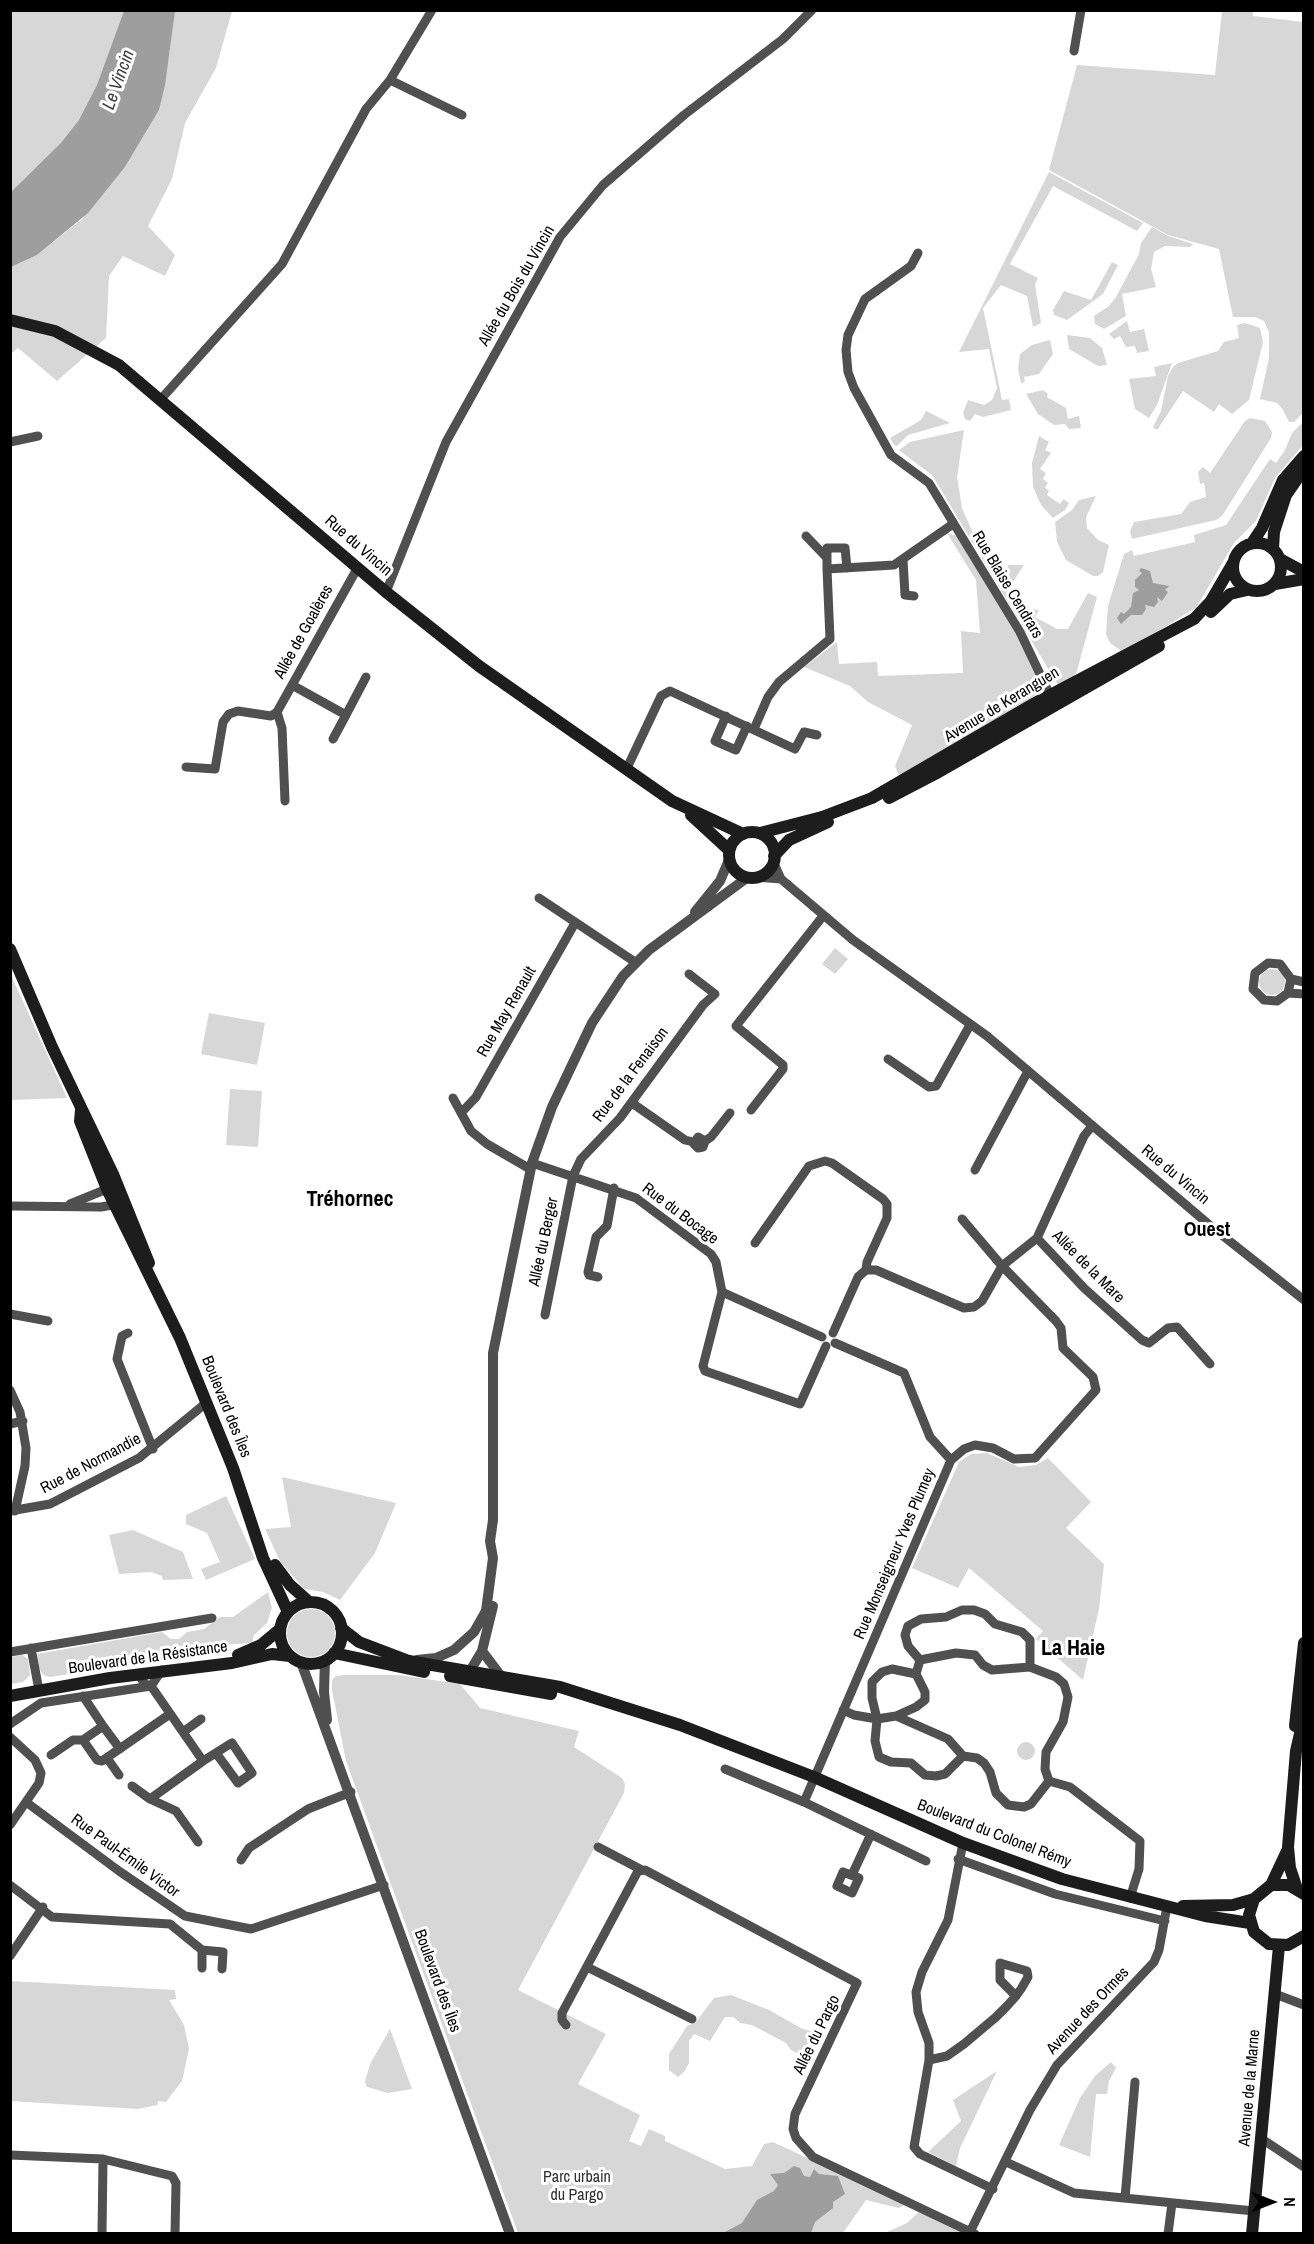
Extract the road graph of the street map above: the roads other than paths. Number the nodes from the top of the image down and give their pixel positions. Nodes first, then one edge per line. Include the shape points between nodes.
1 (432, 10) edge
2 (812, 10) edge
3 (1081, 10) edge
4 (1074, 51) dead end
5 (390, 80) junction
6 (462, 115) dead end
7 (918, 253) dead end
8 (10, 320) edge
9 (161, 399) junction
10 (38, 436) dead end
11 (10, 442) edge
12 (1304, 456) edge
13 (1304, 470) edge
14 (953, 524) junction
15 (806, 536) dead end
16 (1252, 543) junction
17 (1276, 554) junction
18 (827, 558) junction
19 (903, 560) junction
20 (1233, 563) junction
21 (358, 567) junction
22 (847, 568) junction
23 (828, 569) junction
24 (1304, 572) edge
25 (1304, 579) edge
26 (1275, 584) junction
27 (1246, 590) junction
28 (386, 592) junction
29 (914, 596) dead end
30 (366, 677) dead end
31 (292, 685) junction
32 (1050, 695) junction
33 (277, 712) junction
34 (346, 715) junction
35 (726, 716) junction
36 (751, 728) junction
37 (817, 735) dead end
38 (333, 739) dead end
39 (186, 767) dead end
40 (627, 768) junction
41 (285, 801) dead end
42 (682, 806) junction
43 (760, 833) junction
44 (743, 834) junction
45 (729, 855) junction
46 (774, 858) junction
47 (752, 877) junction
48 (781, 879) junction
49 (539, 898) dead end
50 (824, 916) junction
51 (575, 923) junction
52 (683, 923) junction
53 (10, 949) edge
54 (635, 962) junction
55 (688, 974) dead end
56 (1291, 979) junction
57 (1304, 982) edge
58 (1288, 993) junction
59 (1304, 994) edge
60 (970, 1025) junction
61 (888, 1059) dead end
62 (1028, 1071) junction
63 (453, 1098) dead end
64 (632, 1102) junction
65 (81, 1110) junction
66 (751, 1110) dead end
67 (460, 1113) junction
68 (730, 1113) dead end
69 (1092, 1126) junction
70 (531, 1166) junction
71 (975, 1170) dead end
72 (573, 1176) junction
73 (614, 1188) junction
74 (107, 1190) junction
75 (119, 1199) junction
76 (10, 1206) edge
77 (65, 1206) junction
78 (962, 1219) dead end
79 (1037, 1238) junction
80 (755, 1243) dead end
81 (1002, 1266) junction
82 (867, 1270) junction
83 (598, 1277) dead end
84 (722, 1292) junction
85 (1304, 1300) edge
86 (10, 1314) edge
87 (545, 1315) dead end
88 (48, 1321) dead end
89 (128, 1333) dead end
90 (829, 1340) junction
91 (1209, 1364) dead end
92 (10, 1390) edge
93 (206, 1403) junction
94 (22, 1421) junction
95 (10, 1424) edge
96 (153, 1449) junction
97 (951, 1460) junction
98 (13, 1511) edge
99 (257, 1534) junction
100 (492, 1573) junction
101 (309, 1602) junction
102 (288, 1612) junction
103 (212, 1618) dead end
104 (341, 1628) junction
105 (280, 1629) junction
106 (1304, 1643) edge
107 (31, 1648) junction
108 (482, 1651) junction
109 (10, 1652) edge
110 (290, 1656) junction
111 (330, 1657) junction
112 (396, 1657) junction
113 (920, 1660) junction
114 (301, 1662) junction
115 (1030, 1667) junction
116 (162, 1670) junction
117 (470, 1671) junction
118 (138, 1674) junction
119 (916, 1674) junction
120 (448, 1676) junction
121 (501, 1676) junction
122 (38, 1685) junction
123 (151, 1686) junction
124 (10, 1689) edge
125 (10, 1696) edge
126 (83, 1696) junction
127 (599, 1702) junction
128 (843, 1710) junction
129 (170, 1714) junction
130 (896, 1716) junction
131 (1304, 1716) edge
132 (201, 1719) dead end
133 (877, 1719) junction
134 (10, 1724) edge
135 (104, 1726) junction
136 (183, 1732) junction
137 (10, 1737) edge
138 (83, 1740) junction
139 (331, 1741) junction
140 (120, 1749) junction
141 (1296, 1751) junction
142 (216, 1753) dead end
143 (51, 1755) dead end
144 (963, 1756) junction
145 (107, 1758) junction
146 (203, 1761) junction
147 (725, 1769) dead end
148 (118, 1775) dead end
149 (814, 1777) junction
150 (1049, 1781) junction
151 (132, 1786) dead end
152 (351, 1792) junction
153 (150, 1799) junction
154 (26, 1802) junction
155 (804, 1802) junction
156 (10, 1825) edge
157 (870, 1833) junction
158 (198, 1842) dead end
159 (963, 1843) junction
160 (598, 1847) dead end
161 (1288, 1847) junction
162 (958, 1859) junction
163 (241, 1860) dead end
164 (926, 1861) dead end
165 (640, 1869) junction
166 (852, 1875) dead end
167 (10, 1884) edge
168 (384, 1885) junction
169 (1271, 1885) junction
170 (1300, 1891) edge
171 (1130, 1898) junction
172 (1254, 1899) junction
173 (1167, 1906) junction
174 (43, 1907) junction
175 (1165, 1921) junction
176 (1250, 1923) junction
177 (1304, 1936) edge
178 (1279, 1946) junction
179 (202, 1950) junction
180 (10, 1956) edge
181 (587, 1967) junction
182 (202, 1968) dead end
183 (222, 1969) dead end
184 (1275, 1994) junction
185 (1016, 1996) dead end
186 (1304, 2005) edge
187 (692, 2019) dead end
188 (566, 2025) dead end
189 (929, 2060) junction
190 (1135, 2082) dead end
191 (1262, 2139) junction
192 (10, 2155) edge
193 (104, 2159) junction
194 (1006, 2162) junction
195 (1304, 2167) edge
196 (993, 2189) junction
197 (1125, 2198) junction
198 (1172, 2203) junction
199 (1254, 2211) junction
200 (971, 2233) edge
201 (102, 2234) edge
202 (175, 2234) edge
203 (510, 2234) edge
204 (1168, 2234) edge
205 (1252, 2234) edge

1 - 5 street
2 - 28 street, Allée du Bois du Vincin via 783,39 603,185 560,237 446,441
3 - 4 street
5 - 6 street
5 - 9 street via 366,110 282,264
7 - 14 street, Rue Blaise Cendrars via 911,266 865,299 848,335 848,372 891,455 929,483
8 - 9 main road, Rue du Vincin via 55,331 95,350
9 - 21 main road, Rue du Vincin
10 - 11 street
12 - 16 main road via 1284,480
13 - 17 main road via 1286,495 1274,532
14 - 19 street, Rue Blaise Cendrars
14 - 32 street, Rue Blaise Cendrars via 1020,632
15 - 18 street
16 - 17 main road via 1263,543
16 - 20 main road via 1239,550
17 - 24 main road
17 - 26 main road via 1281,572
18 - 22 street via 827,549 845,548
18 - 23 street
19 - 22 street, Rue Blaise Cendrars via 894,565
19 - 29 street via 905,595
20 - 27 main road via 1234,576
20 - 32 main road, Avenue de Keranguen via 1194,619
21 - 28 main road, Rue du Vincin
21 - 31 street, Allée de Goalères
22 - 23 street, Rue Blaise Cendrars
23 - 36 street via 830,639 779,681
25 - 26 main road
26 - 27 main road via 1264,591
27 - 46 main road, Avenue de Keranguen via 1230,594 1197,624 935,774 876,804 789,840
28 - 40 main road, Rue du Vincin via 479,666
30 - 34 street
31 - 33 street, Allée de Goalères
31 - 34 street
32 - 43 main road, Avenue de Keranguen via 872,798 822,817
33 - 39 street via 271,716 238,711 229,714 223,722 215,769
33 - 41 street via 282,728
34 - 38 street
35 - 36 street
35 - 36 street via 715,741 736,750
35 - 40 street via 676,693 665,692
36 - 37 street via 795,749 804,732
40 - 42 main road, Rue du Vincin
42 - 44 main road, Rue du Vincin
42 - 45 main road, Rue du Vincin
43 - 44 main road
43 - 46 main road via 771,842
44 - 45 main road via 737,837
45 - 47 main road via 736,872
45 - 52 street via 720,881
46 - 47 main road via 768,871
46 - 48 street, Rue du Vincin
47 - 48 street
47 - 52 street
48 - 50 street, Rue du Vincin
49 - 51 street
50 - 60 street, Rue du Vincin via 865,951
50 - 66 street via 736,1025 783,1065
51 - 54 street
51 - 67 street, Rue May Renault via 476,1097
52 - 54 street
53 - 65 main road, Boulevard des Îles
54 - 70 street via 610,992 592,1023 552,1107
55 - 64 street, Rue de la Fenaison via 717,995 703,1005
56 - 57 street
56 - 58 street
56 - 58 street via 1285,968 1274,963 1263,965 1253,977 1253,989 1264,1000 1277,1001
58 - 59 street
60 - 61 street via 936,1086 929,1087
60 - 62 street, Rue du Vincin
62 - 69 street, Rue du Vincin
62 - 71 street
63 - 67 street, Rue du Bocage
64 - 68 street via 693,1142 698,1137 705,1141 711,1137
64 - 72 street, Rue de la Fenaison via 581,1159
65 - 74 main road, Boulevard des Îles via 80,1121
65 - 75 main road, Boulevard des Îles via 92,1128
67 - 70 street, Rue du Bocage via 471,1131 487,1144
69 - 79 street, Allée de la Mare
69 - 85 street, Rue du Vincin
70 - 72 street, Rue du Bocage
70 - 100 street via 493,1353 493,1520 498,1541
72 - 73 street, Rue du Bocage
72 - 87 street, Allée du Berger
73 - 83 street via 607,1226 596,1237 588,1272
73 - 84 street, Rue du Bocage via 645,1203 705,1248 716,1262
74 - 75 main road, Boulevard des Îles
74 - 77 street
75 - 77 street
75 - 93 main road, Boulevard des Îles
76 - 77 street
78 - 81 street
79 - 81 street
79 - 91 street, Allée de la Mare via 1084,1288 1142,1340 1149,1343 1168,1328 1177,1327
80 - 82 street, Rue du Bocage via 809,1166 825,1161 887,1204 887,1218
81 - 82 street via 982,1301 964,1308 876,1270
81 - 97 street, Rue Monseigneur Yves Plumey via 1056,1321 1063,1348 1094,1377 1096,1387 1094,1394 1035,1458 1014,1459 989,1446 975,1445
82 - 90 street, Rue du Bocage via 858,1277
84 - 90 street
84 - 90 street, Rue du Bocage via 703,1366 705,1371 800,1404
86 - 88 street
89 - 96 street via 122,1336 117,1359
90 - 97 street via 904,1373 930,1437
92 - 94 street
93 - 96 street, Rue de Normandie
93 - 99 main road, Boulevard des Îles
94 - 95 street
94 - 98 street via 25,1466
96 - 98 street, Rue de Normandie via 63,1499
97 - 128 street, Rue Monseigneur Yves Plumey
99 - 101 main road, Boulevard des Îles via 283,1577
99 - 102 main road, Boulevard des Îles via 263,1558
100 - 108 street via 494,1601
100 - 112 street via 486,1611 465,1642 436,1658
101 - 102 main road
101 - 104 main road via 328,1607
102 - 105 main road
103 - 107 street
104 - 111 main road via 339,1646
104 - 112 main road, Boulevard du Colonel Rémy via 359,1642
105 - 110 main road
105 - 122 main road, Boulevard de la Résistance via 261,1646 244,1654 123,1668
106 - 141 main road
107 - 109 street
107 - 122 street
108 - 117 street
108 - 121 street
110 - 114 main road
110 - 116 main road, Boulevard de la Résistance via 272,1654 232,1663
111 - 114 main road via 309,1664
111 - 120 main road, Boulevard du Colonel Rémy via 354,1656
111 - 139 street, Boulevard des Îles via 325,1704
112 - 117 main road, Boulevard du Colonel Rémy
113 - 115 street via 969,1653 992,1670
113 - 115 street via 908,1646 908,1626 921,1619 974,1610 995,1624 1022,1632 1030,1640
113 - 119 street
114 - 139 street, Boulevard des Îles
115 - 150 street via 1056,1677 1064,1684 1068,1696 1063,1722 1044,1761
116 - 118 main road, Boulevard de la Résistance
116 - 123 street
117 - 120 main road, Boulevard du Colonel Rémy
117 - 121 main road, Boulevard du Colonel Rémy
118 - 123 street
118 - 125 main road, Boulevard de la Résistance
119 - 130 street via 925,1701
119 - 133 street via 892,1669 875,1676 872,1698
120 - 127 main road, Boulevard du Colonel Rémy
121 - 127 main road, Boulevard du Colonel Rémy via 560,1687
122 - 124 main road, Boulevard de la Résistance
123 - 126 street
123 - 129 street
126 - 134 street via 41,1703
126 - 135 street
127 - 149 main road, Boulevard du Colonel Rémy via 680,1725
128 - 133 street
128 - 149 street, Rue Monseigneur Yves Plumey
129 - 136 street
129 - 140 street
130 - 133 street
130 - 144 street via 948,1739
131 - 141 main road
132 - 136 street
133 - 144 street via 874,1741 879,1757 884,1760 911,1763 925,1776 936,1776 945,1774
135 - 138 street
135 - 140 street
136 - 146 street
137 - 154 street via 40,1768 39,1783
138 - 143 street via 73,1740
138 - 145 street via 97,1760
139 - 152 street, Boulevard des Îles
140 - 145 street
141 - 161 main road
142 - 146 street
144 - 150 street via 984,1763 996,1793 1008,1805 1031,1804
145 - 148 street
146 - 153 street
147 - 155 street
149 - 155 street
149 - 159 main road, Boulevard du Colonel Rémy
150 - 171 street via 1070,1787 1140,1841 1142,1850
151 - 153 street
152 - 163 street via 308,1809 249,1848
152 - 168 street, Boulevard des Îles
153 - 158 street via 176,1811
154 - 156 street
154 - 168 street, Rue Paul-Émile Victor via 185,1916 251,1929
155 - 157 street
157 - 164 street
157 - 166 street
159 - 162 street
159 - 171 main road, Boulevard du Colonel Rémy via 1052,1876
160 - 165 street, Allée du Pargo
161 - 169 main road
161 - 170 main road via 1290,1868
162 - 175 street via 1055,1894
162 - 189 street via 948,1920 916,1992
165 - 181 street
165 - 200 street, Allée du Pargo via 857,1983 795,2114 795,2138 813,2157
167 - 174 street
168 - 203 street, Boulevard des Îles
169 - 170 main road
169 - 172 main road
171 - 173 main road, Boulevard du Colonel Rémy
172 - 173 main road, Boulevard du Colonel Rémy via 1233,1905
172 - 176 main road
173 - 175 street, Avenue des Ormes
173 - 176 main road, Boulevard du Colonel Rémy
174 - 179 street via 52,1917 170,1924
174 - 180 street
175 - 194 street, Avenue des Ormes via 1154,1962 1057,2065
176 - 178 main road via 1261,1939
177 - 178 main road
178 - 184 main road, Avenue de la Marne
179 - 182 street
179 - 183 street via 223,1952
181 - 187 street
181 - 188 street via 562,2013
184 - 186 street
184 - 191 main road, Avenue de la Marne
185 - 189 street via 964,2044 947,2056
189 - 196 street via 914,2142 916,2150
190 - 197 street
191 - 195 street
191 - 199 main road, Avenue de la Marne
192 - 193 street
193 - 201 street
193 - 202 street via 174,2178
194 - 196 street, Avenue des Ormes
194 - 197 street via 1071,2192
196 - 200 street, Avenue des Ormes
197 - 198 street
198 - 199 street
198 - 204 street
199 - 205 main road, Avenue de la Marne

